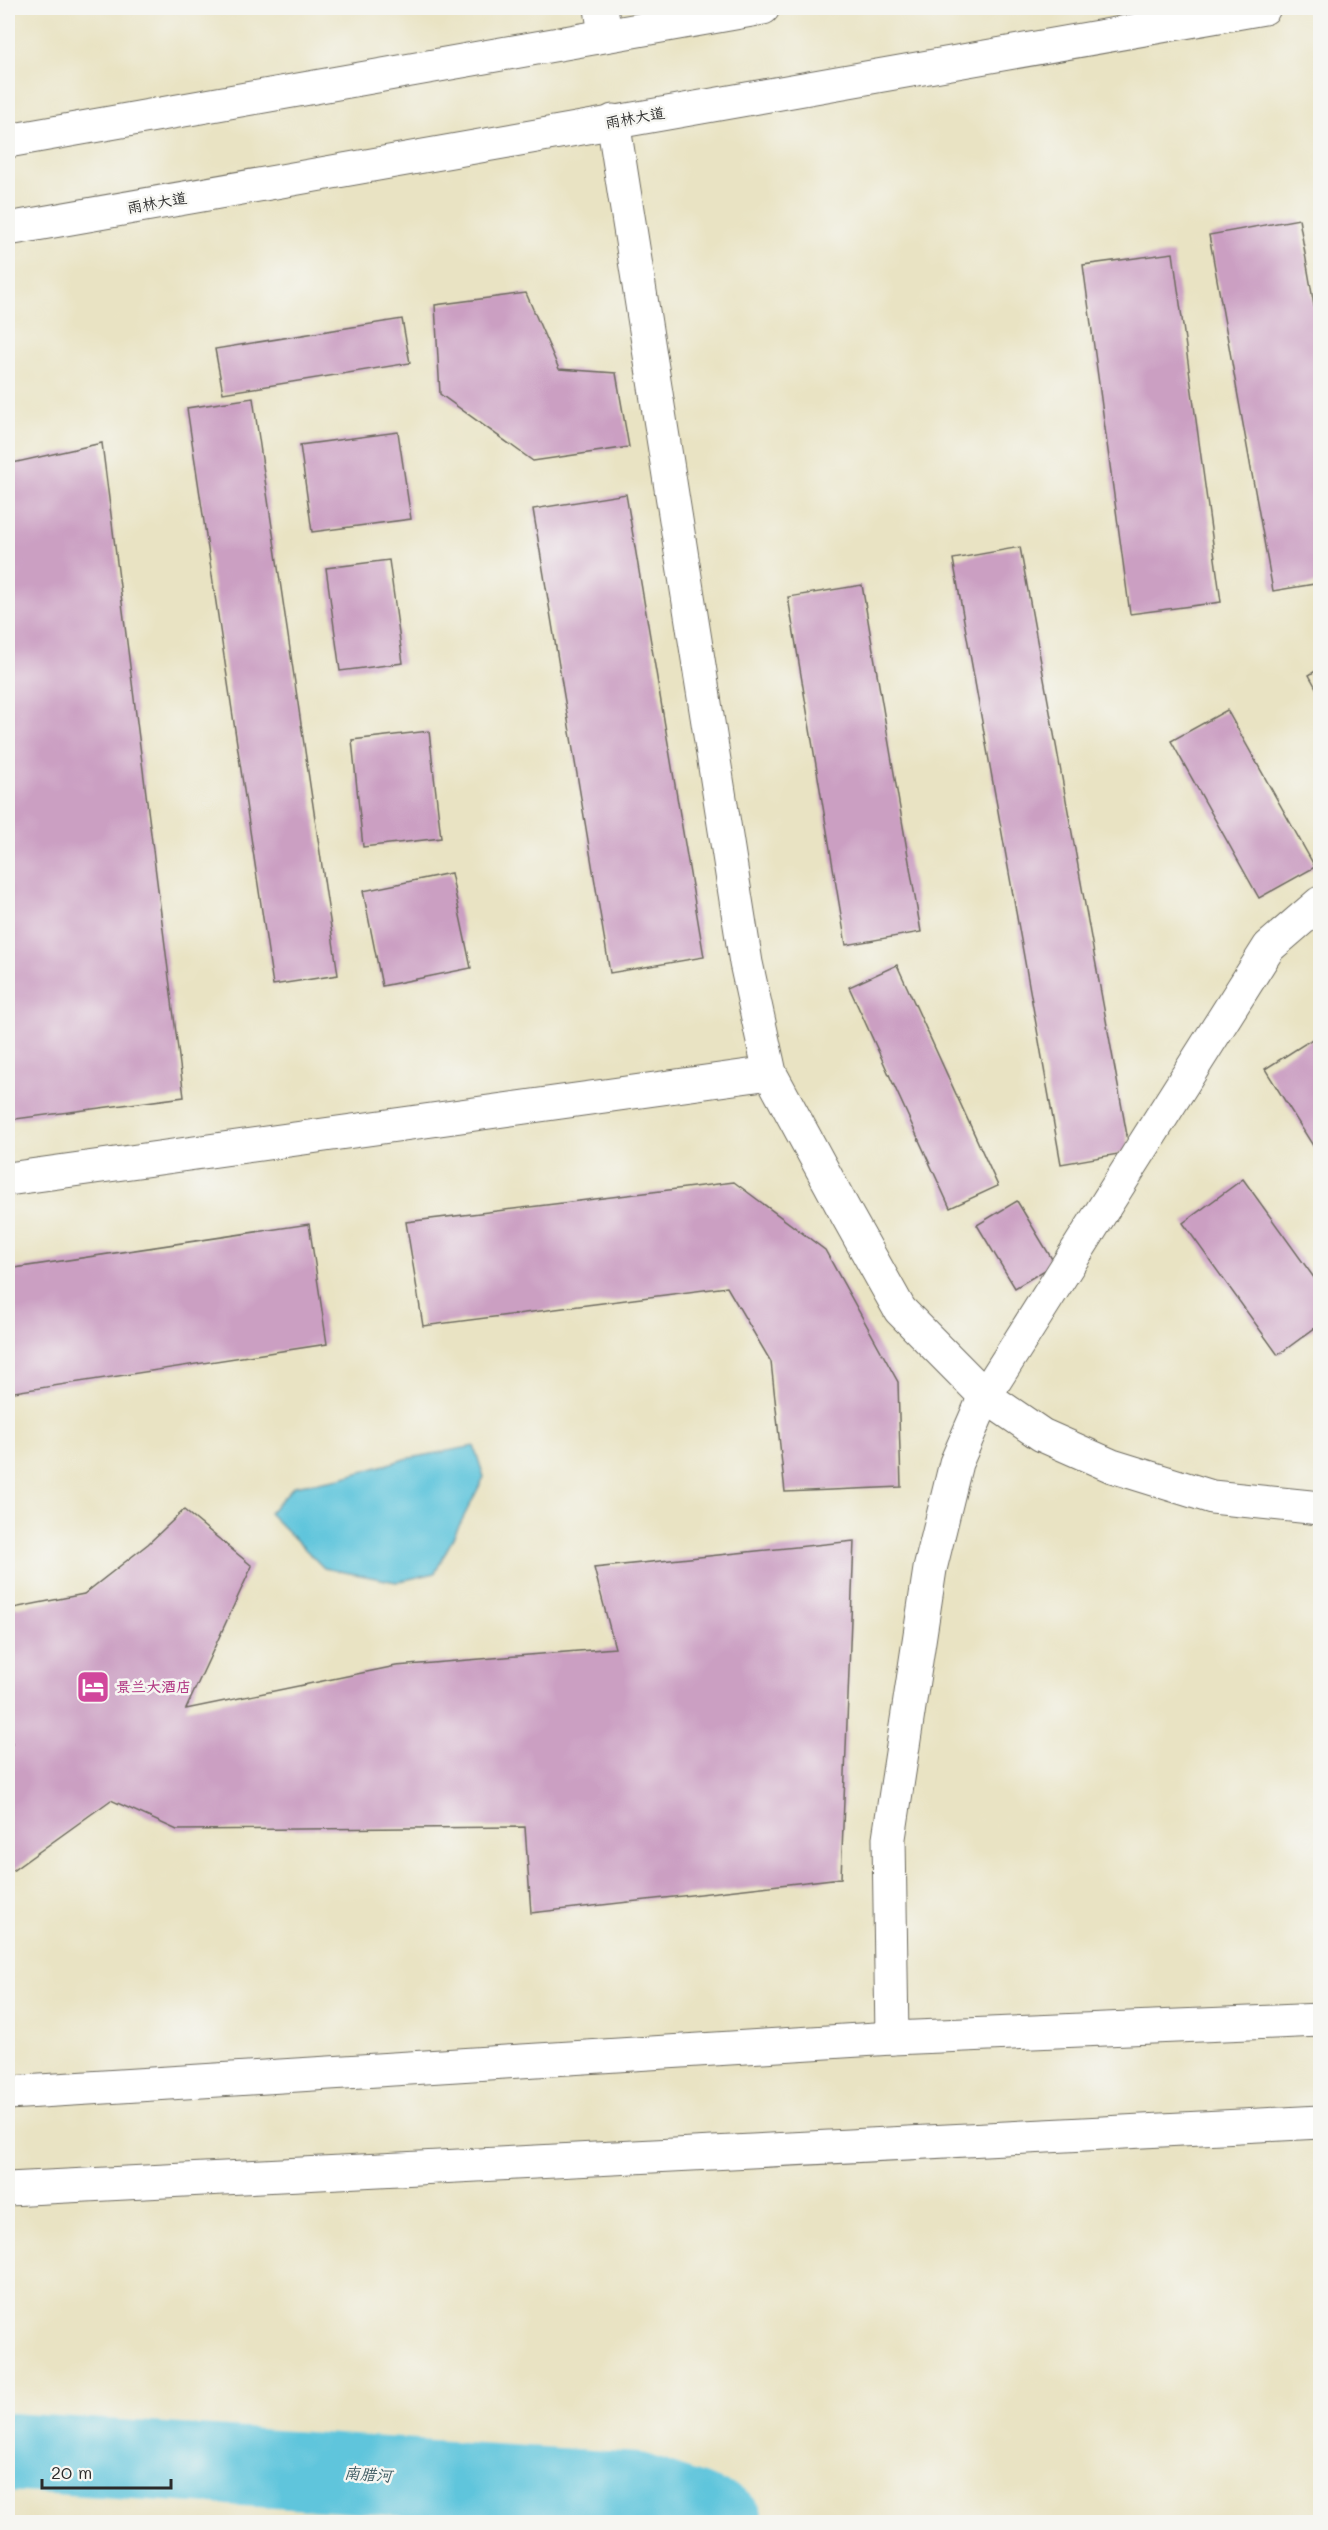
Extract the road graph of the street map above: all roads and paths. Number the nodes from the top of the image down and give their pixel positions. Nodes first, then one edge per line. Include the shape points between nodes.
1 (763, 8) edge
2 (1264, 8) edge
3 (603, 21) edge
4 (613, 121) junction
5 (8, 141) edge
6 (8, 229) edge
7 (1320, 903) edge
8 (770, 1073) junction
9 (8, 1179) edge
10 (985, 1396) junction
11 (1320, 1508) edge
12 (1320, 2020) edge
13 (892, 2038) junction
14 (8, 2093) edge
15 (1320, 2122) edge
16 (8, 2189) edge

1 - 3 main road
2 - 4 main road, 雨林大道
3 - 5 main road
4 - 6 main road, 雨林大道
4 - 8 main road via 746,963
7 - 10 main road via 1269,947
8 - 9 main road
8 - 10 main road via 900,1310
10 - 11 main road via 1042,1435 1112,1466 1212,1497
10 - 13 main road via 956,1463 930,1569 889,1838
12 - 13 main road
13 - 14 main road
15 - 16 main road

